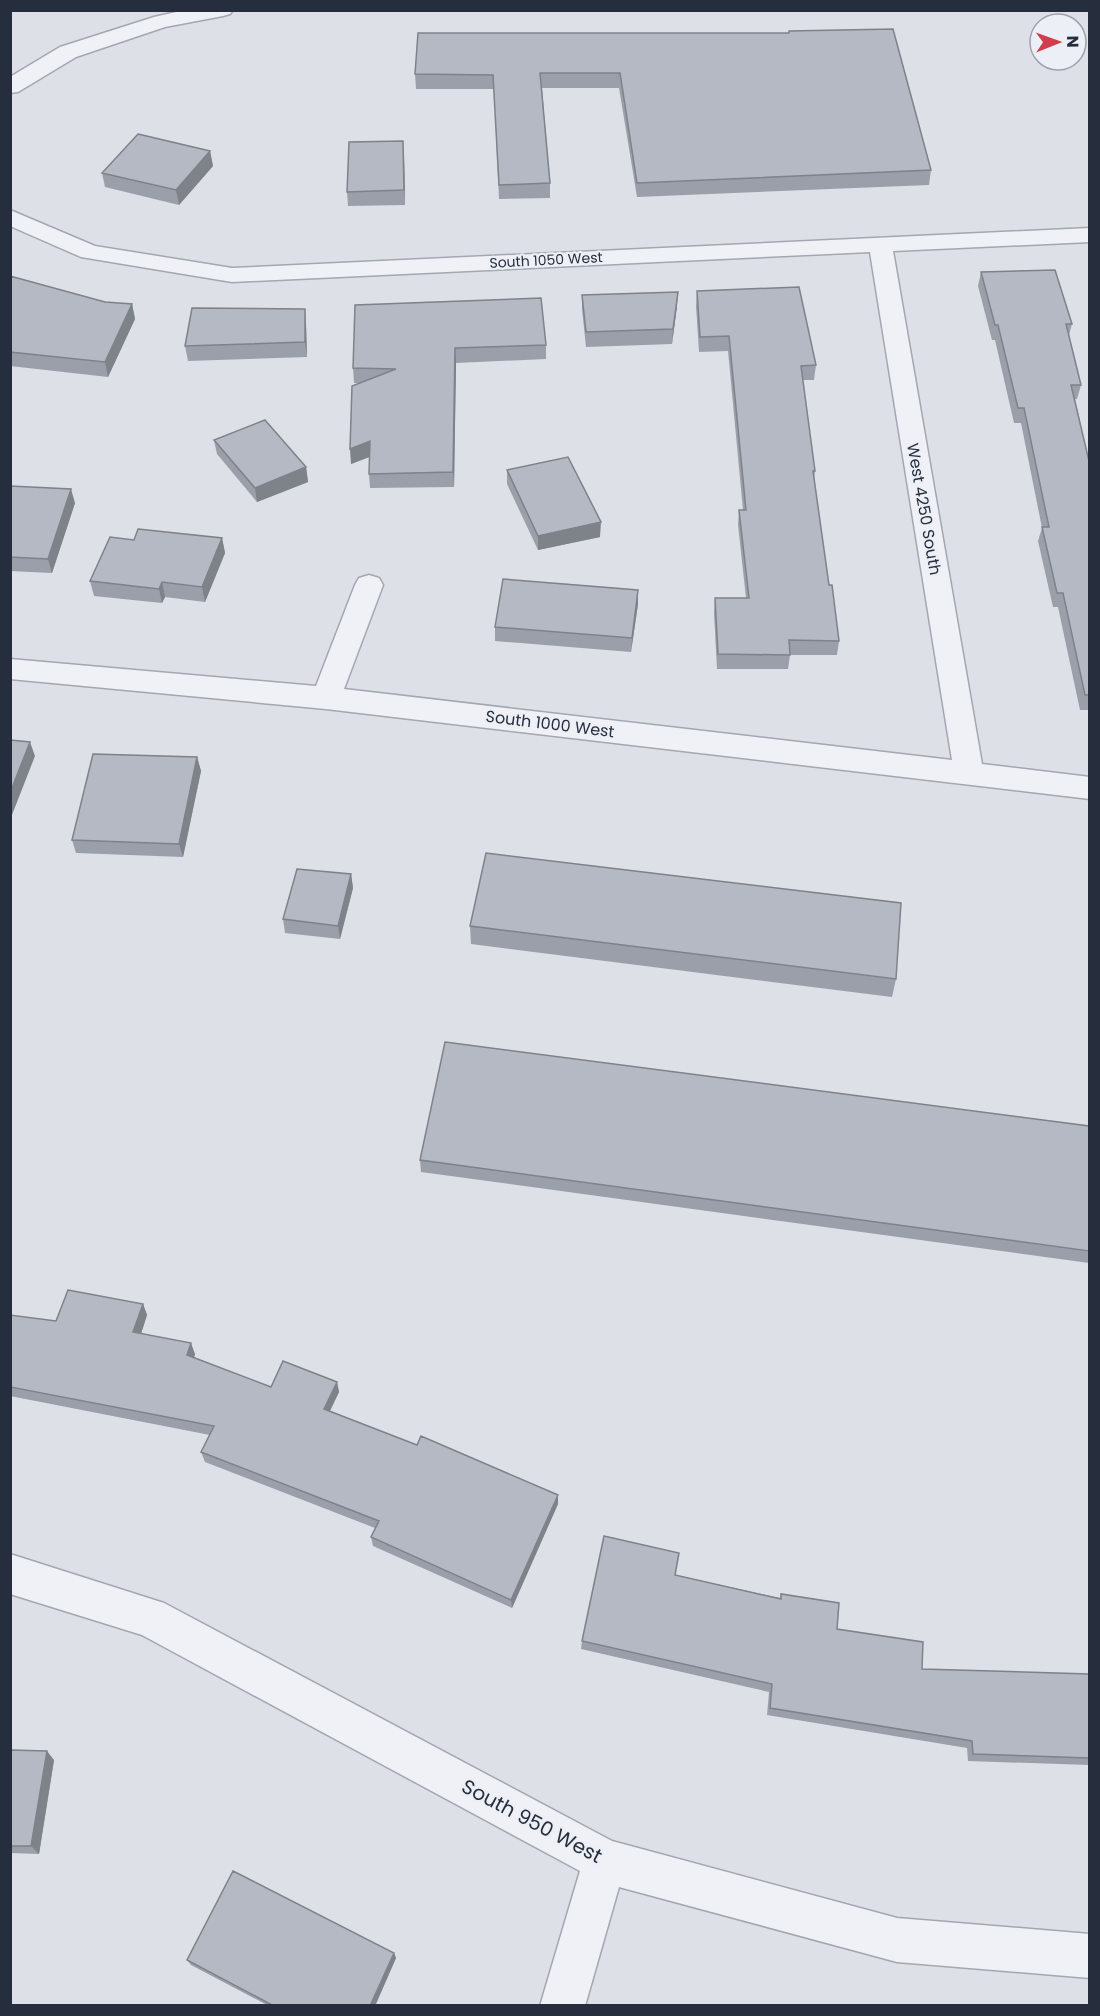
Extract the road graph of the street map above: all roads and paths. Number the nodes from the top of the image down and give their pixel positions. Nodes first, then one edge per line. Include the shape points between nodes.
1 (223, 10) edge
2 (10, 87) edge
3 (10, 217) edge
4 (1089, 235) edge
5 (880, 244) junction
6 (369, 585) dead end
7 (10, 669) edge
8 (326, 698) junction
9 (969, 774) junction
10 (1089, 788) edge
11 (10, 1574) edge
12 (605, 1861) junction
13 (1089, 1956) edge
14 (562, 2006) edge

1 - 2 street via 161,21 68,52
3 - 5 street, South 1050 West via 89,252 232,275
4 - 5 street, South 1050 West
5 - 9 street, West 4250 South
6 - 8 street
7 - 8 street, South 1000 West
8 - 9 street, South 1000 West
9 - 10 street, South 1000 West
11 - 12 street, South 950 West via 150,1617
12 - 13 street, South 950 West via 897,1940
12 - 14 street

